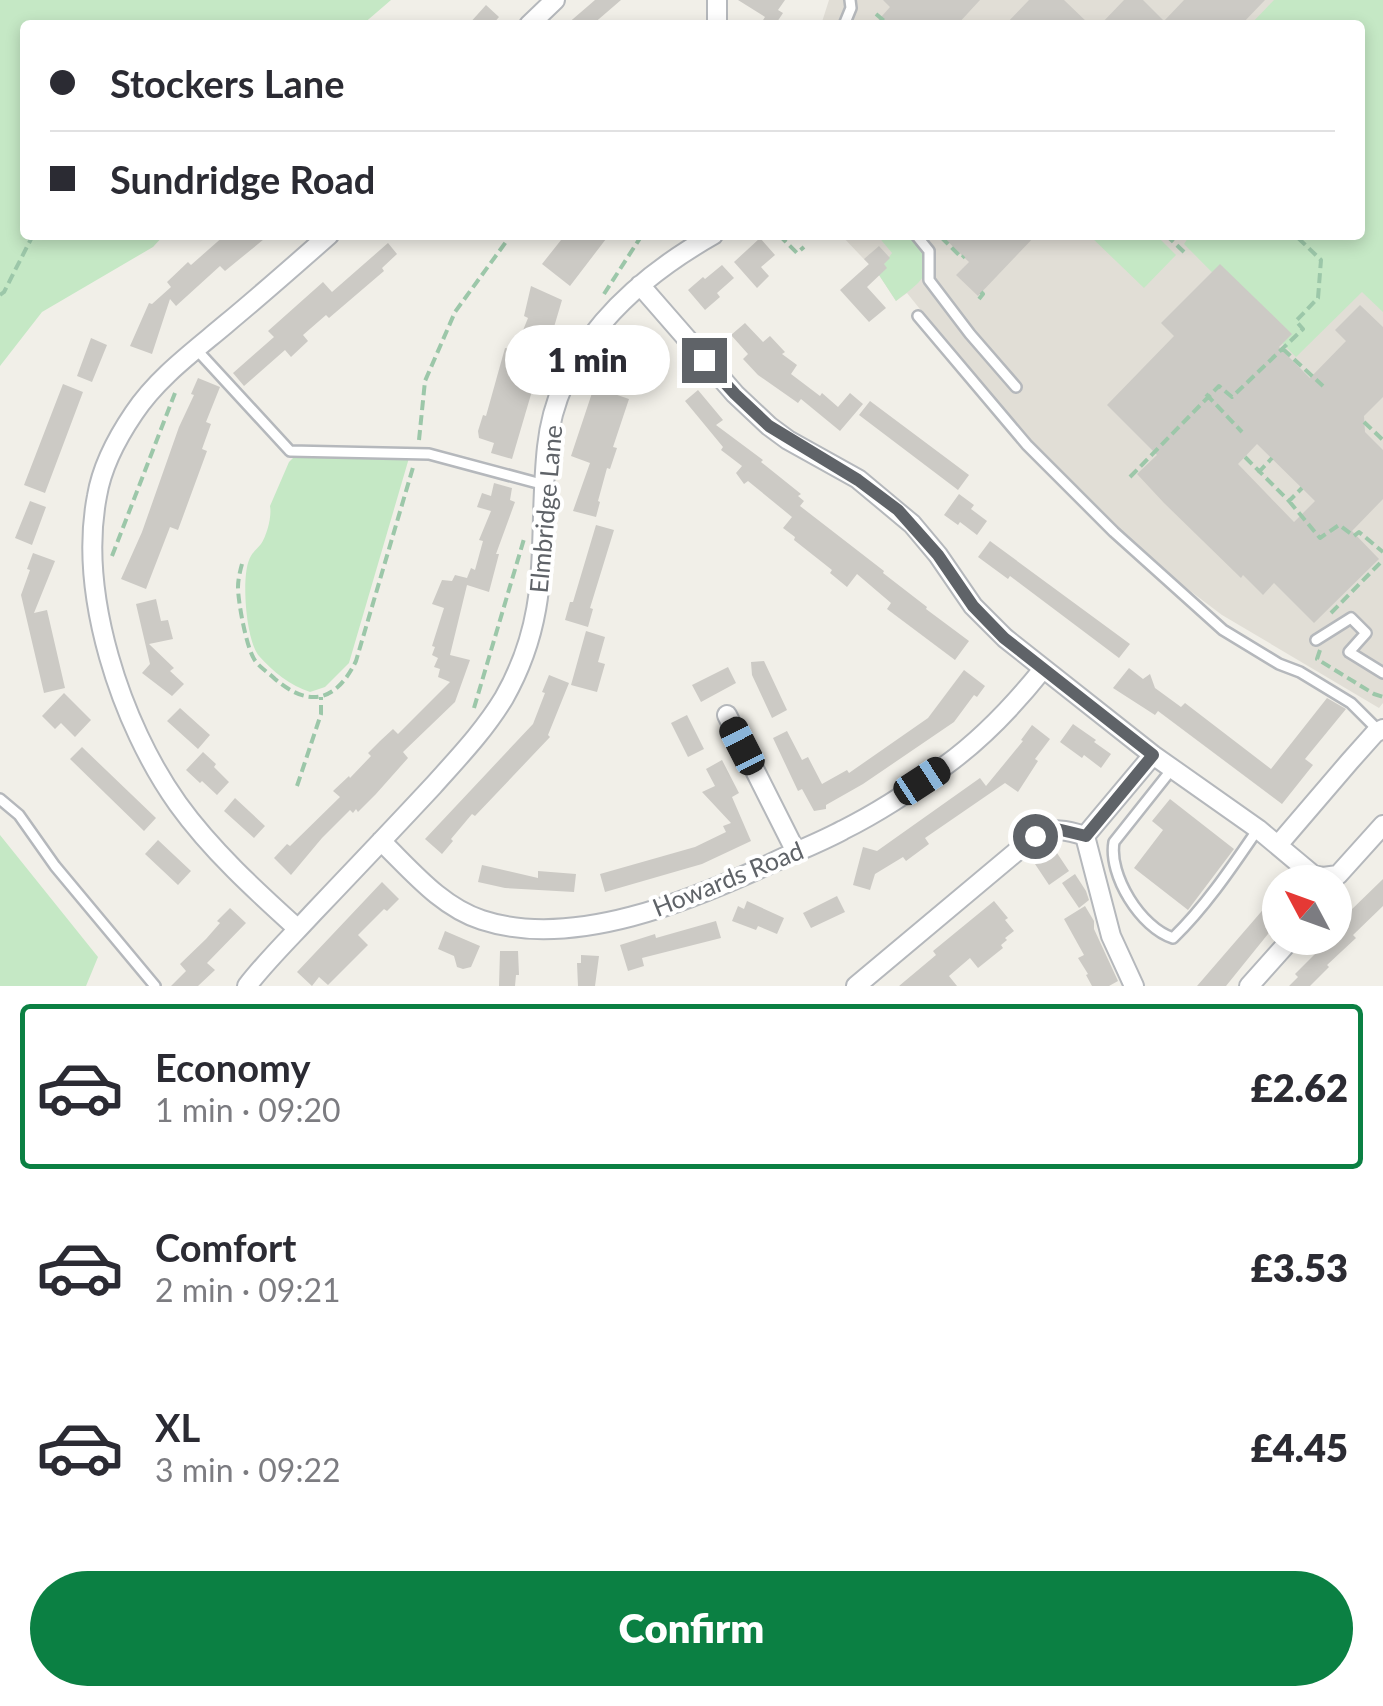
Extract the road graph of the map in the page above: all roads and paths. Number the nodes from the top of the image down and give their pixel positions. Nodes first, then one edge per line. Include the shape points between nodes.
1 (554, 0) edge
2 (876, 14) dead end
3 (534, 20) edge
4 (883, 20) edge
5 (30, 240) edge
6 (324, 240) edge
7 (508, 240) edge
8 (639, 240) edge
9 (704, 240) edge
10 (784, 240) edge
11 (920, 240) edge
12 (944, 240) edge
13 (1171, 240) edge
14 (1300, 240) edge
15 (804, 248) dead end
16 (1184, 252) dead end
17 (964, 256) dead end
18 (640, 285) junction
19 (982, 292) dead end
20 (0, 294) edge
21 (979, 299) dead end
22 (598, 304) dead end
23 (918, 316) dead end
24 (1283, 348) junction
25 (196, 349) junction
26 (179, 381) dead end
27 (1324, 386) dead end
28 (1016, 387) dead end
29 (1208, 395) junction
30 (1364, 422) dead end
31 (1242, 432) dead end
32 (1383, 440) edge
33 (417, 454) junction
34 (1245, 457) dead end
35 (1272, 458) dead end
36 (1259, 472) junction
37 (1130, 477) dead end
38 (545, 485) junction
39 (1302, 488) dead end
40 (1289, 501) junction
41 (527, 529) dead end
42 (1383, 552) edge
43 (242, 564) dead end
44 (108, 567) dead end
45 (1316, 640) dead end
46 (1043, 669) junction
47 (1383, 673) edge
48 (321, 697) junction
49 (473, 712) dead end
50 (727, 715) dead end
51 (1381, 730) edge
52 (1153, 755) junction
53 (1172, 769) junction
54 (296, 786) dead end
55 (0, 800) edge
56 (1383, 825) edge
57 (1258, 829) junction
58 (1086, 836) junction
59 (381, 842) junction
60 (1278, 845) junction
61 (796, 852) junction
62 (1301, 865) edge
63 (1347, 865) edge
64 (298, 929) junction
65 (1277, 955) edge
66 (156, 986) edge
67 (247, 986) edge
68 (856, 986) edge
69 (1134, 986) edge
70 (1249, 986) edge

1 - 3 street
2 - 4 path
5 - 20 path
6 - 25 street
7 - 33 path via 455,312 440,346 426,381
8 - 22 path
9 - 18 street, Elmbridge Lane
10 - 15 path via 797,253
11 - 28 lane via 928,251 929,280
12 - 17 path
13 - 16 path
14 - 24 path via 1320,260 1318,298 1296,321 1303,330
18 - 38 street, Elmbridge Lane via 601,324 568,374 550,426
18 - 46 street via 769,426 898,510 980,614
19 - 21 path
23 - 51 lane via 1027,446 1223,630 1351,703
24 - 27 path
24 - 29 path via 1232,397 1219,386
25 - 33 lane via 290,450
25 - 64 street via 146,397 111,452 94,514 97,599 120,692 166,786 221,855
26 - 44 path
29 - 31 path
29 - 37 path
30 - 32 path
33 - 38 lane
33 - 48 path via 356,662
34 - 36 path
35 - 36 path
36 - 40 path
38 - 59 street, Elmbridge Lane via 540,591 522,662 476,738
39 - 40 path
40 - 42 path via 1320,538 1339,525 1354,536 1360,532
41 - 49 path
43 - 48 path via 238,586 254,661 298,695
45 - 47 lane via 1350,618 1366,633 1349,652
46 - 52 street
46 - 61 street, Howards Road via 946,765 844,830
48 - 54 path
50 - 61 street
51 - 60 street
52 - 53 street
52 - 58 street
53 - 57 street
53 - 57 lane via 1112,853 1127,895 1163,935 1173,938 1186,926
55 - 66 lane
56 - 63 street
57 - 60 street
58 - 68 street via 1057,829 1035,836
58 - 69 street via 1112,936
59 - 61 street, Howards Road via 458,909 482,920 538,928 651,912
59 - 64 street, Elmbridge Lane
60 - 62 street
64 - 67 street, Elmbridge Lane
65 - 70 street

